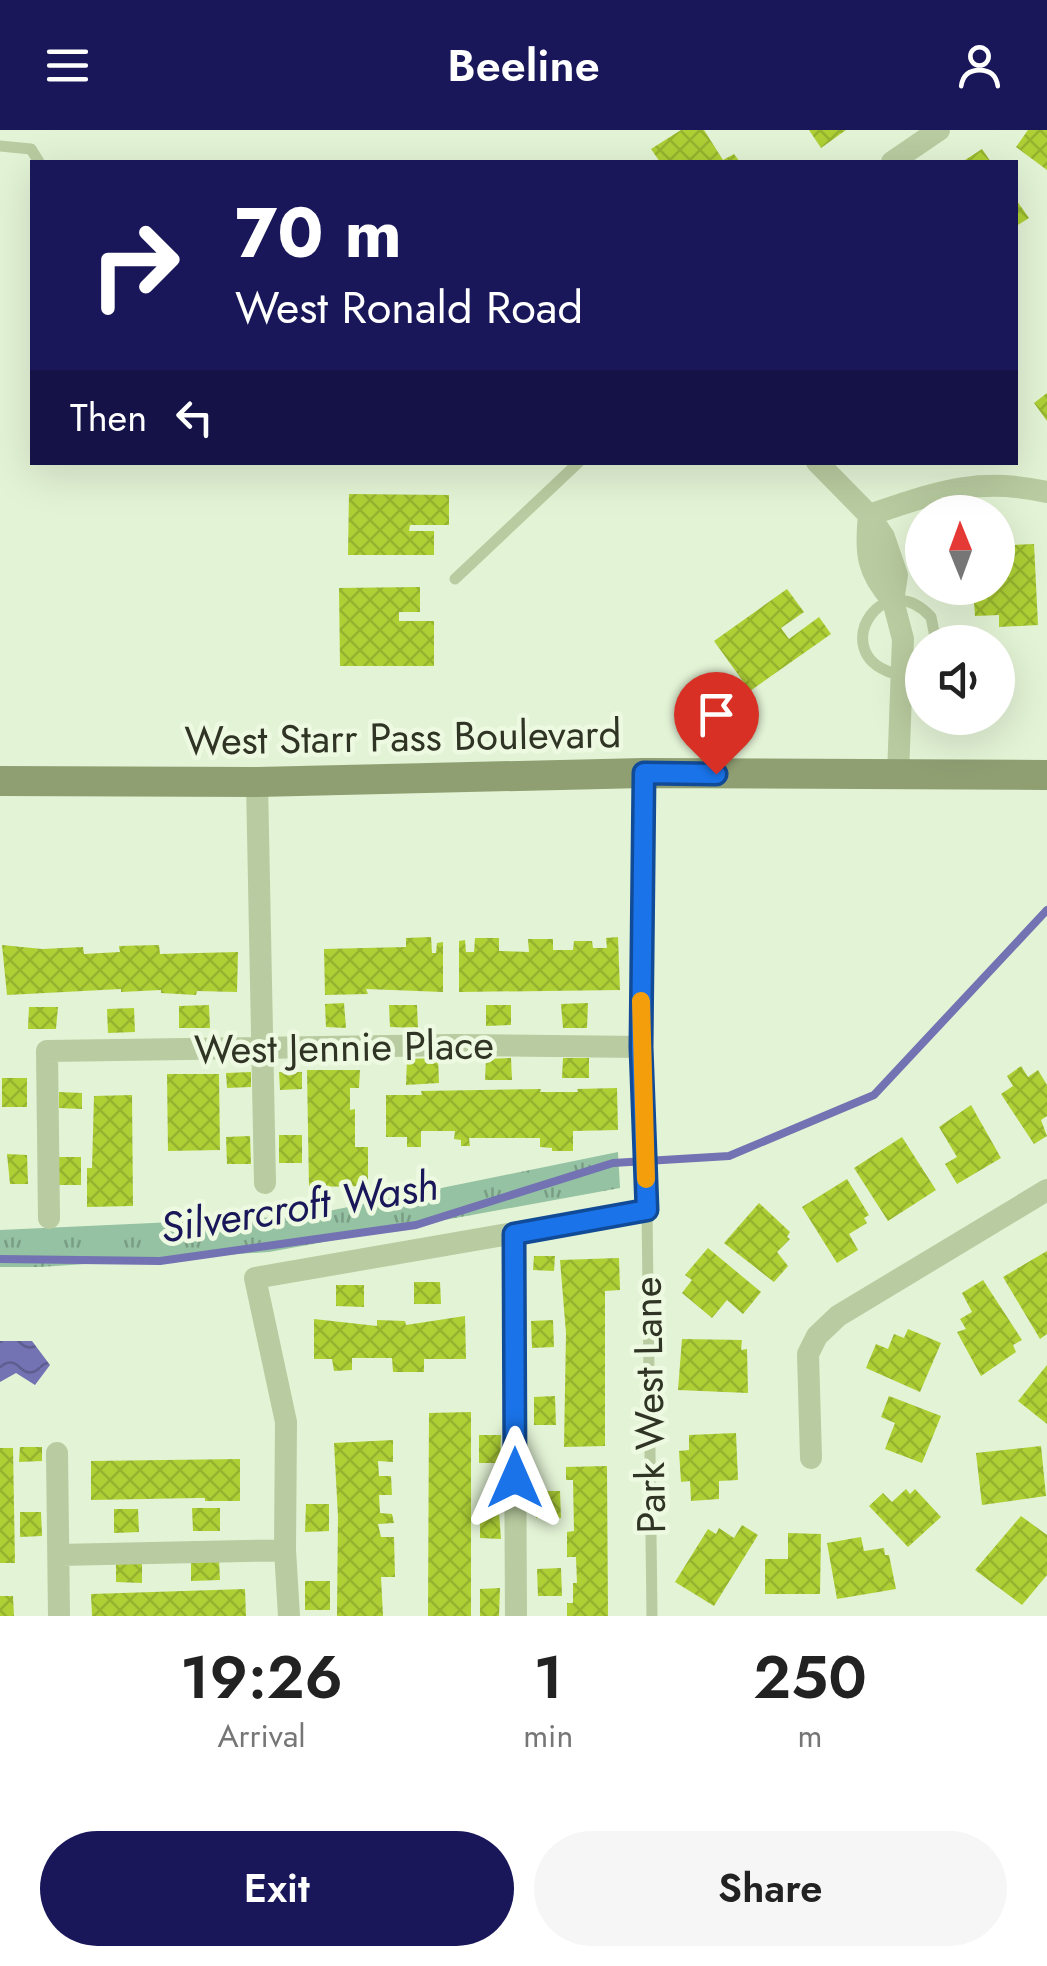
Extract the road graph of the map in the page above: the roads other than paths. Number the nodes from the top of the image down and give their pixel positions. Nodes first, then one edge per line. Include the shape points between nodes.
1 (939, 130) edge
2 (0, 146) edge
3 (38, 160) edge
4 (895, 160) edge
5 (577, 465) edge
6 (821, 465) edge
7 (1047, 492) edge
8 (870, 515) junction
9 (455, 578) dead end
10 (893, 601) junction
11 (934, 625) edge
12 (905, 643) edge
13 (905, 669) edge
14 (905, 726) edge
15 (644, 773) junction
16 (898, 775) junction
17 (1047, 775) edge
18 (0, 781) edge
19 (257, 782) junction
20 (641, 1047) junction
21 (264, 1048) junction
22 (265, 1184) dead end
23 (1047, 1190) edge
24 (647, 1210) junction
25 (49, 1218) dead end
26 (514, 1234) junction
27 (57, 1453) dead end
28 (811, 1458) dead end
29 (286, 1550) junction
30 (59, 1555) junction
31 (59, 1616) edge
32 (290, 1616) edge
33 (516, 1616) edge
34 (652, 1616) edge

1 - 4 street
2 - 3 lane via 31,150
5 - 9 lane
6 - 8 street
7 - 8 street via 1012,484 956,487
8 - 10 street via 897,575
10 - 11 lane via 912,602
10 - 12 street
10 - 13 lane via 868,617 862,640 882,670
14 - 16 street
15 - 16 street, West Starr Pass Boulevard
15 - 19 street, West Starr Pass Boulevard
15 - 20 street, Park West Lane
16 - 17 street, West Starr Pass Boulevard
18 - 19 street, West Starr Pass Boulevard
19 - 21 street
20 - 21 street, West Jennie Place
20 - 24 street, Park West Lane
21 - 22 street
21 - 25 street, West Jennie Place via 47,1052
23 - 28 street via 810,1332
24 - 26 street
24 - 34 lane, Park West Lane
26 - 29 street via 255,1278 286,1422
26 - 33 street
27 - 30 street
29 - 30 street
29 - 32 street
30 - 31 street

